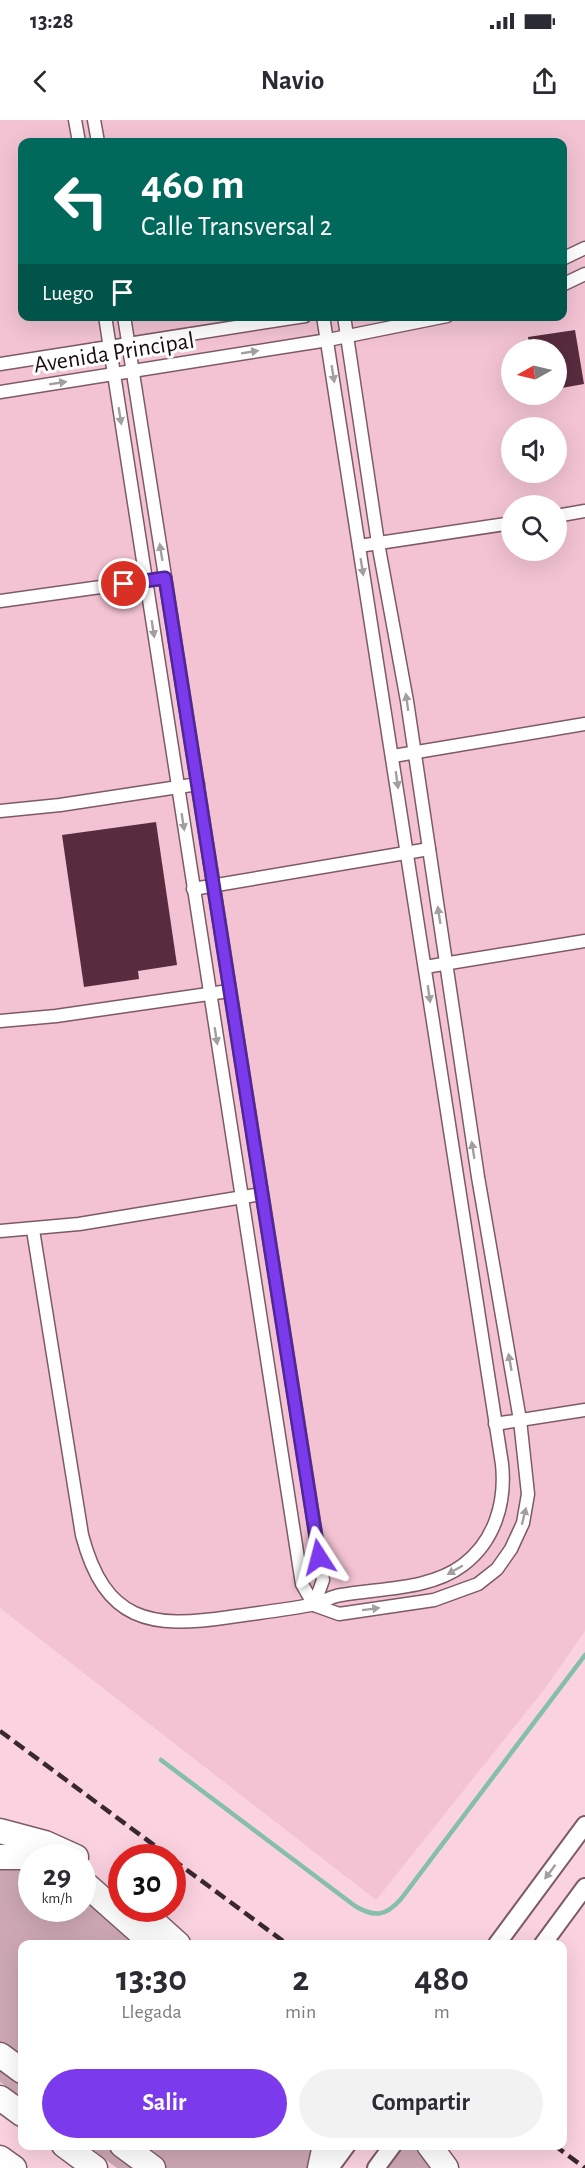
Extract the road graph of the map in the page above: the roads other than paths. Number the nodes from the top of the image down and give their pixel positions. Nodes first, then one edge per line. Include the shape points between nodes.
1 (75, 120) edge
2 (94, 120) edge
3 (78, 138) edge
4 (97, 138) edge
5 (584, 250) edge
6 (567, 257) edge
7 (585, 274) edge
8 (567, 283) edge
9 (106, 321) edge
10 (125, 321) edge
11 (274, 321) edge
12 (324, 321) edge
13 (345, 321) edge
14 (421, 321) edge
15 (347, 335) junction
16 (328, 340) junction
17 (129, 344) junction
18 (110, 347) junction
19 (0, 364) edge
20 (133, 372) junction
21 (114, 375) junction
22 (0, 392) edge
23 (585, 511) edge
24 (567, 514) edge
25 (501, 525) edge
26 (378, 543) junction
27 (359, 546) junction
28 (165, 578) junction
29 (146, 581) junction
30 (0, 601) edge
31 (585, 724) edge
32 (413, 753) junction
33 (393, 756) junction
34 (198, 784) junction
35 (177, 787) junction
36 (0, 811) edge
37 (429, 849) junction
38 (407, 852) junction
39 (213, 885) junction
40 (193, 889) junction
41 (585, 941) edge
42 (446, 962) junction
43 (425, 967) junction
44 (229, 991) junction
45 (210, 994) junction
46 (0, 1021) edge
47 (478, 1177) junction
48 (456, 1180) junction
49 (261, 1194) junction
50 (241, 1198) junction
51 (33, 1230) junction
52 (0, 1231) edge
53 (585, 1410) edge
54 (520, 1420) junction
55 (495, 1424) junction
56 (431, 1581) junction
57 (434, 1600) junction
58 (314, 1605) junction
59 (585, 1825) edge
60 (0, 1831) edge
61 (47, 1844) edge
62 (0, 1857) edge
63 (18, 1857) edge
64 (96, 1873) edge
65 (108, 1882) edge
66 (585, 1887) edge
67 (96, 1893) edge
68 (154, 1922) edge
69 (148, 1940) edge
70 (174, 1940) edge
71 (499, 1940) edge
72 (546, 1940) edge
73 (0, 2055) edge
74 (18, 2068) edge
75 (0, 2098) edge
76 (18, 2111) edge
77 (71, 2150) edge
78 (129, 2150) edge
79 (325, 2150) edge
80 (343, 2150) edge
81 (389, 2150) edge
82 (433, 2150) edge
83 (0, 2158) edge
84 (14, 2168) edge
85 (95, 2168) edge
86 (153, 2168) edge
87 (320, 2168) edge
88 (330, 2168) edge
89 (376, 2168) edge
90 (446, 2168) edge

1 - 3 street
2 - 4 street
5 - 6 street
7 - 8 street
9 - 18 street
10 - 17 street
11 - 17 street, Avenida Principal
12 - 16 street
13 - 15 street
14 - 15 street, Avenida Principal
15 - 16 street, Avenida Principal
15 - 26 street
20 -> 16 street, Avenida Principal
16 -> 27 street
17 - 18 street, Avenida Principal
17 - 20 street
18 - 19 street, Avenida Principal
18 - 21 street
20 - 21 street, Avenida Principal
28 -> 20 street
22 -> 21 street, Avenida Principal
21 -> 29 street
23 - 24 street
25 - 26 street
26 - 27 street
32 -> 26 street
27 -> 33 street
28 - 29 street
28 - 34 street
29 - 30 street
29 -> 35 street
31 - 32 street
32 - 33 street
32 - 37 street
33 -> 38 street
34 - 35 street
34 - 39 street
35 - 36 street
35 -> 40 street
37 - 38 street
42 -> 37 street
38 - 39 street
38 - 43 street
39 - 40 street
39 - 44 street
40 - 45 street
41 - 42 street
42 - 43 street
47 -> 42 street
43 -> 48 street
44 - 45 street
44 - 49 street
45 - 46 street
45 -> 50 street
47 - 48 street
54 -> 47 street
48 - 55 street
49 - 50 street
49 - 58 street via 322,1580
50 - 51 street
50 - 58 street via 302,1584
51 - 52 street
51 - 58 street via 82,1535 92,1568 104,1588 132,1612 163,1622 191,1623
53 - 54 street
54 - 55 street
57 -> 54 street via 466,1590 487,1578 517,1538 528,1494
55 -> 56 street via 504,1479 496,1523 465,1564
56 - 57 street
56 - 58 street via 337,1595
58 -> 57 street via 339,1614
59 -> 71 street
60 - 61 highway
62 - 63 highway
64 - 65 highway
66 - 72 street
67 - 69 highway
68 - 70 highway
73 - 74 highway
75 - 76 highway
77 - 85 highway
78 - 86 highway
79 - 87 highway
80 - 88 street
81 - 89 street
82 - 90 highway
83 - 84 highway

